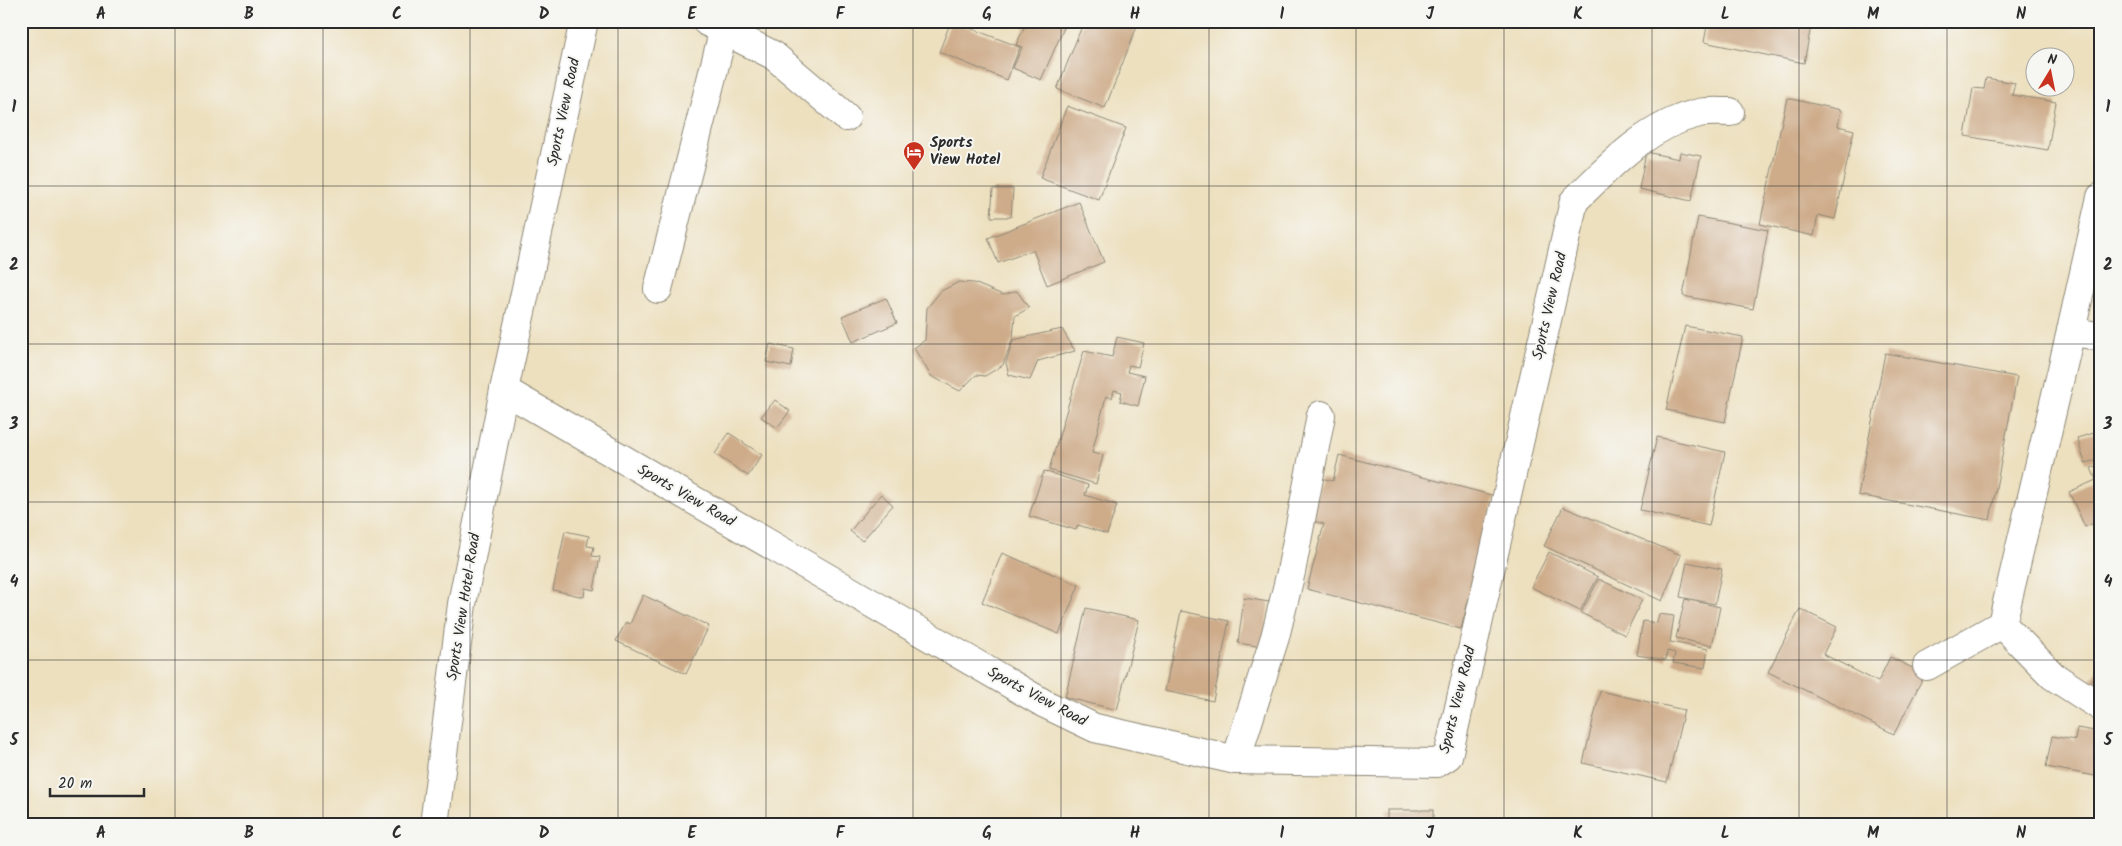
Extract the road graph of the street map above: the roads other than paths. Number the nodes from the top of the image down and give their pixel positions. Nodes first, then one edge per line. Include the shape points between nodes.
1 (584, 21) edge
2 (719, 24) edge
3 (1730, 112) dead end
4 (846, 117) dead end
5 (2101, 197) edge
6 (658, 289) dead end
7 (2072, 330) junction
8 (2101, 338) edge
9 (504, 390) junction
10 (1321, 416) dead end
11 (2002, 624) junction
12 (1927, 666) dead end
13 (2101, 707) edge
14 (1236, 760) junction
15 (434, 825) edge

1 - 9 street, Sports View Road
2 - 4 street via 773,56
2 - 6 street
3 - 14 street, Sports View Road via 1700,113 1669,122 1625,151 1574,201 1448,756 1437,763
5 - 7 street
7 - 8 street
7 - 11 street
9 - 14 street, Sports View Road via 1044,704 1095,728
9 - 15 street, Sports View Hotel Road via 462,604
10 - 14 street via 1291,572
11 - 12 street
11 - 13 street via 2053,676

